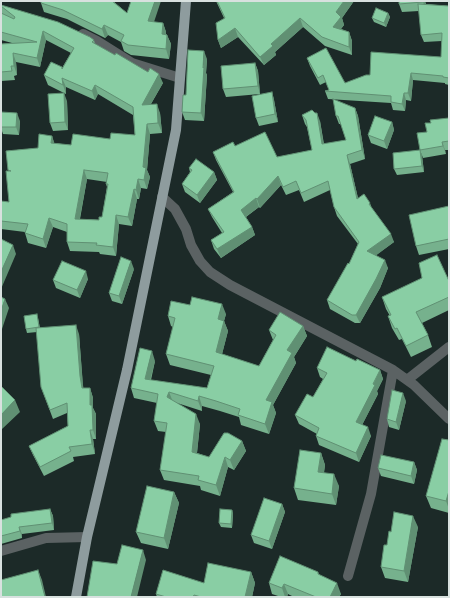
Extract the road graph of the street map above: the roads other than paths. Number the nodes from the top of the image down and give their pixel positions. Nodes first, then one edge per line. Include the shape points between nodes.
1 (186, 1) edge
2 (77, 32) edge
3 (180, 78) junction
4 (162, 197) junction
5 (449, 347) edge
6 (393, 370) junction
7 (407, 380) junction
8 (449, 419) edge
9 (87, 537) junction
10 (1, 551) edge
11 (348, 576) dead end
12 (77, 597) edge

1 - 3 main road
2 - 3 street via 132,63
3 - 4 main road via 176,130
4 - 6 street via 175,210 200,261 210,272 230,285
4 - 9 main road via 127,370
5 - 7 street
6 - 7 street
6 - 11 street via 371,494
7 - 8 street
9 - 10 street via 46,538
9 - 12 main road

